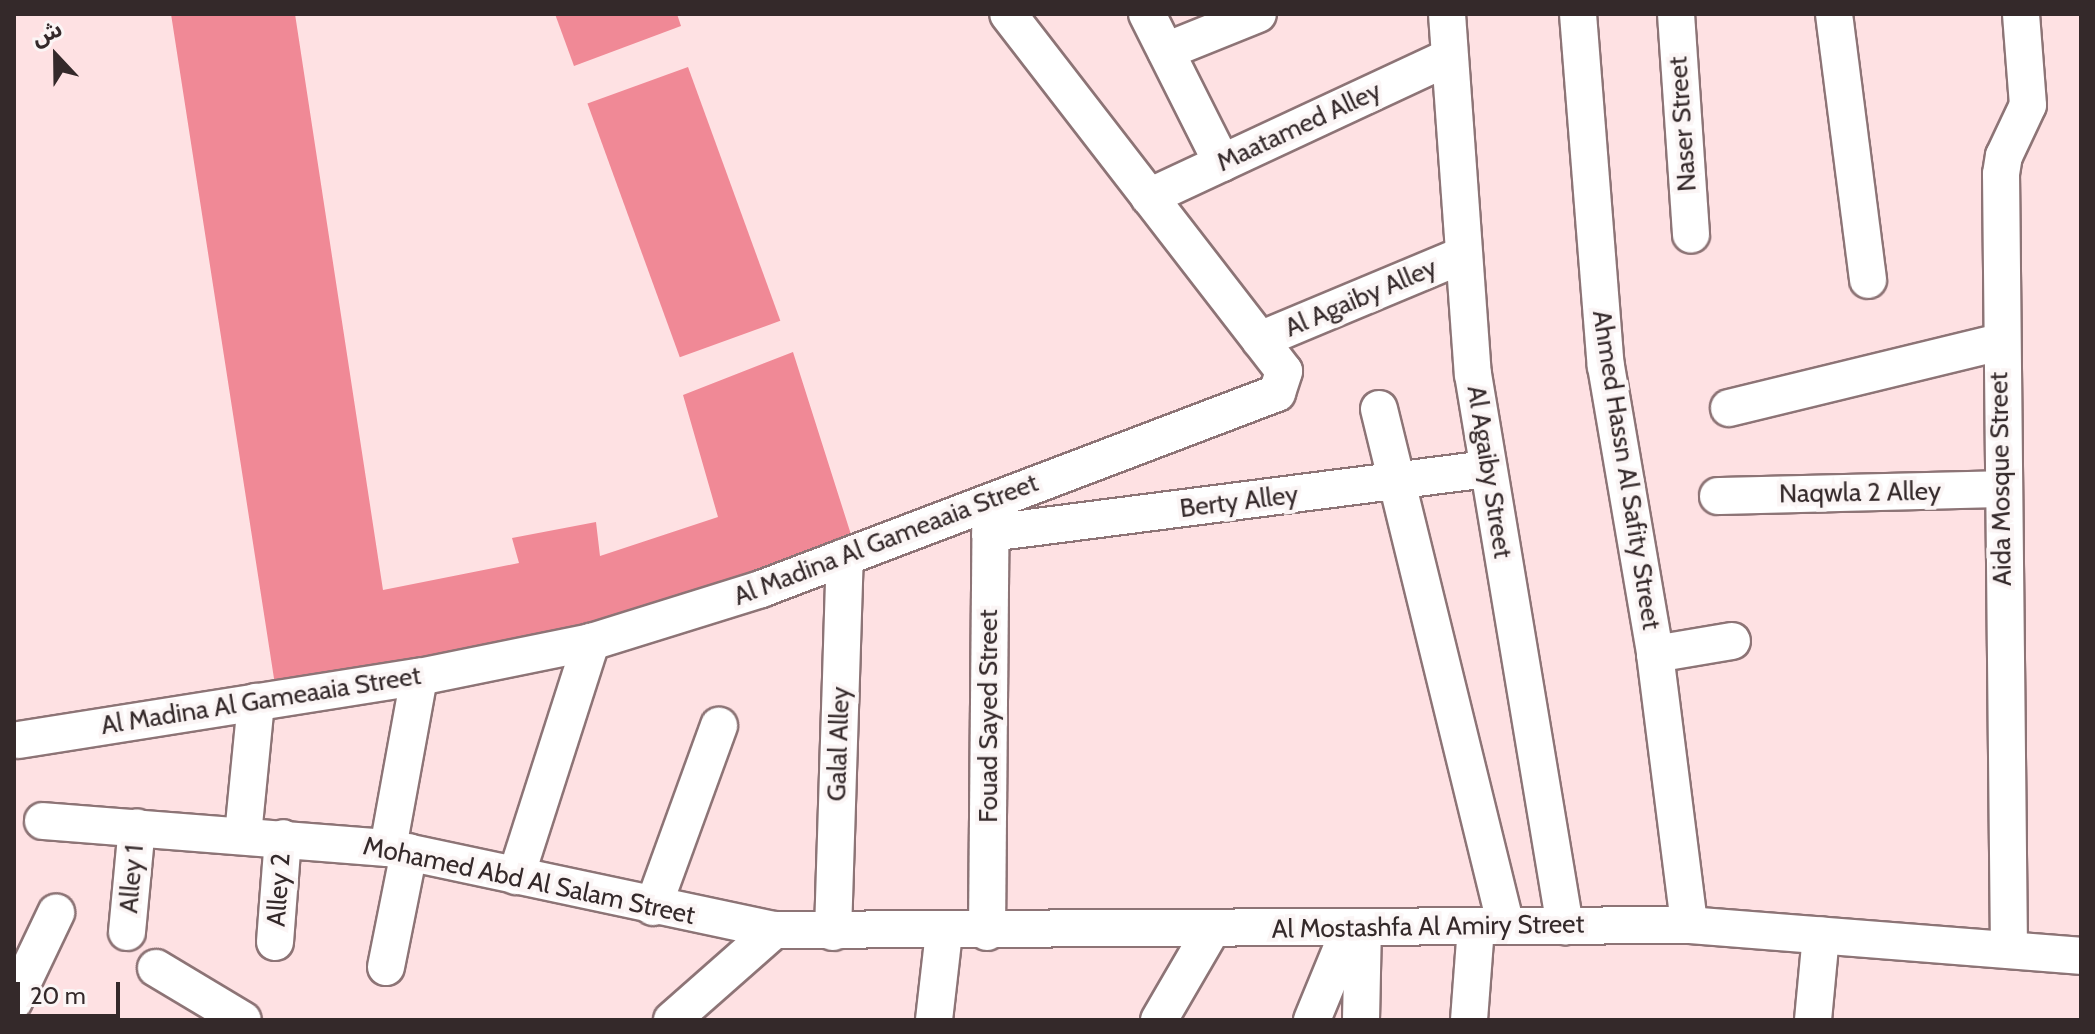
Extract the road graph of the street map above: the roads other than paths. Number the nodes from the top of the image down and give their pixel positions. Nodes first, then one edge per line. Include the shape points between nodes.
1 (1008, 14) edge
2 (1147, 14) edge
3 (1258, 14) edge
4 (1447, 14) edge
5 (1578, 14) edge
6 (1676, 14) edge
7 (1834, 14) edge
8 (2021, 14) edge
9 (1166, 51) junction
10 (1449, 57) junction
11 (1222, 163) junction
12 (1149, 197) junction
13 (1691, 234) dead end
14 (1461, 256) junction
15 (1868, 280) dead end
16 (1260, 340) junction
17 (1999, 342) junction
18 (1729, 408) dead end
19 (1379, 409) dead end
20 (1487, 469) junction
21 (1397, 483) junction
22 (2002, 489) junction
23 (1718, 496) dead end
24 (991, 517) junction
25 (845, 557) junction
26 (1732, 641) dead end
27 (591, 642) junction
28 (1655, 654) junction
29 (419, 677) junction
30 (256, 702) junction
31 (719, 726) dead end
32 (19, 740) dead end
33 (43, 821) dead end
34 (137, 827) junction
35 (243, 835) junction
36 (283, 838) junction
37 (398, 850) junction
38 (516, 876) junction
39 (653, 907) junction
40 (56, 913) dead end
41 (1689, 925) junction
42 (1491, 926) junction
43 (1565, 926) junction
44 (1356, 928) junction
45 (1212, 929) junction
46 (774, 930) junction
47 (127, 932) dead end
48 (833, 932) junction
49 (944, 932) junction
50 (987, 932) junction
51 (1821, 935) junction
52 (275, 942) dead end
53 (2009, 950) junction
54 (2081, 956) edge
55 (386, 967) dead end
56 (156, 968) dead end
57 (14, 1001) edge
58 (243, 1020) edge
59 (672, 1020) edge
60 (934, 1020) edge
61 (1159, 1020) edge
62 (1312, 1020) edge
63 (1361, 1020) edge
64 (1469, 1020) edge
65 (1813, 1020) edge

1 - 12 street, Al Madina Al Gameaaia Street
2 - 9 street
3 - 9 street
4 - 10 street, Al Agaiby Street
5 - 28 street, Ahmed Hassn Al Safity Street via 1606,366
6 - 13 street, Naser Street
7 - 15 street
8 - 17 street, Aida Mosque Street via 2031,85 2001,174
9 - 11 street
10 - 11 street, Maatamed Alley
10 - 14 street, Al Agaiby Street
11 - 12 street, Maatamed Alley
12 - 16 street, Al Madina Al Gameaaia Street
14 - 16 street, Al Agaiby Alley
14 - 20 street, Al Agaiby Street
16 - 24 street, Al Madina Al Gameaaia Street via 1284,371 1277,393
17 - 18 street
17 - 22 street, Aida Mosque Street
19 - 21 street
20 - 21 street, Berty Alley
20 - 43 street, Al Agaiby Street
21 - 24 street, Berty Alley
21 - 42 street
22 - 23 street, Naqwla 2 Alley
22 - 53 street, Aida Mosque Street
24 - 25 street, Al Madina Al Gameaaia Street
24 - 50 street, Fouad Sayed Street
25 - 27 street, Al Madina Al Gameaaia Street via 676,618
25 - 48 street, Galal Alley
26 - 28 street
27 - 29 street, Al Madina Al Gameaaia Street
27 - 38 street
28 - 41 street, Ahmed Hassn Al Safity Street
29 - 30 street, Al Madina Al Gameaaia Street
29 - 37 street
30 - 32 street, Al Madina Al Gameaaia Street
30 - 35 street
31 - 39 street
33 - 34 street, Mohamed Abd Al Salam Street
34 - 35 street, Mohamed Abd Al Salam Street
34 - 47 street, Alley 1
35 - 36 street, Mohamed Abd Al Salam Street
36 - 37 street, Mohamed Abd Al Salam Street
36 - 52 street, Alley 2
37 - 38 street, Mohamed Abd Al Salam Street
37 - 55 street
38 - 39 street, Mohamed Abd Al Salam Street
39 - 46 street, Mohamed Abd Al Salam Street
40 - 57 street
41 - 43 street, Al Mostashfa Al Amiry Street
41 - 51 street, Al Mostashfa Al Amiry Street
42 - 43 street, Al Mostashfa Al Amiry Street
42 - 44 street, Al Mostashfa Al Amiry Street
42 - 64 street
44 - 45 street, Al Mostashfa Al Amiry Street
44 - 62 street
44 - 63 street
45 - 50 street, Al Mostashfa Al Amiry Street
45 - 61 street
46 - 48 street, Al Mostashfa Al Amiry Street
46 - 59 street
48 - 49 street, Al Mostashfa Al Amiry Street
49 - 50 street, Al Mostashfa Al Amiry Street
49 - 60 street
51 - 53 street, Al Mostashfa Al Amiry Street
51 - 65 street
53 - 54 street, Al Mostashfa Al Amiry Street
56 - 58 street

